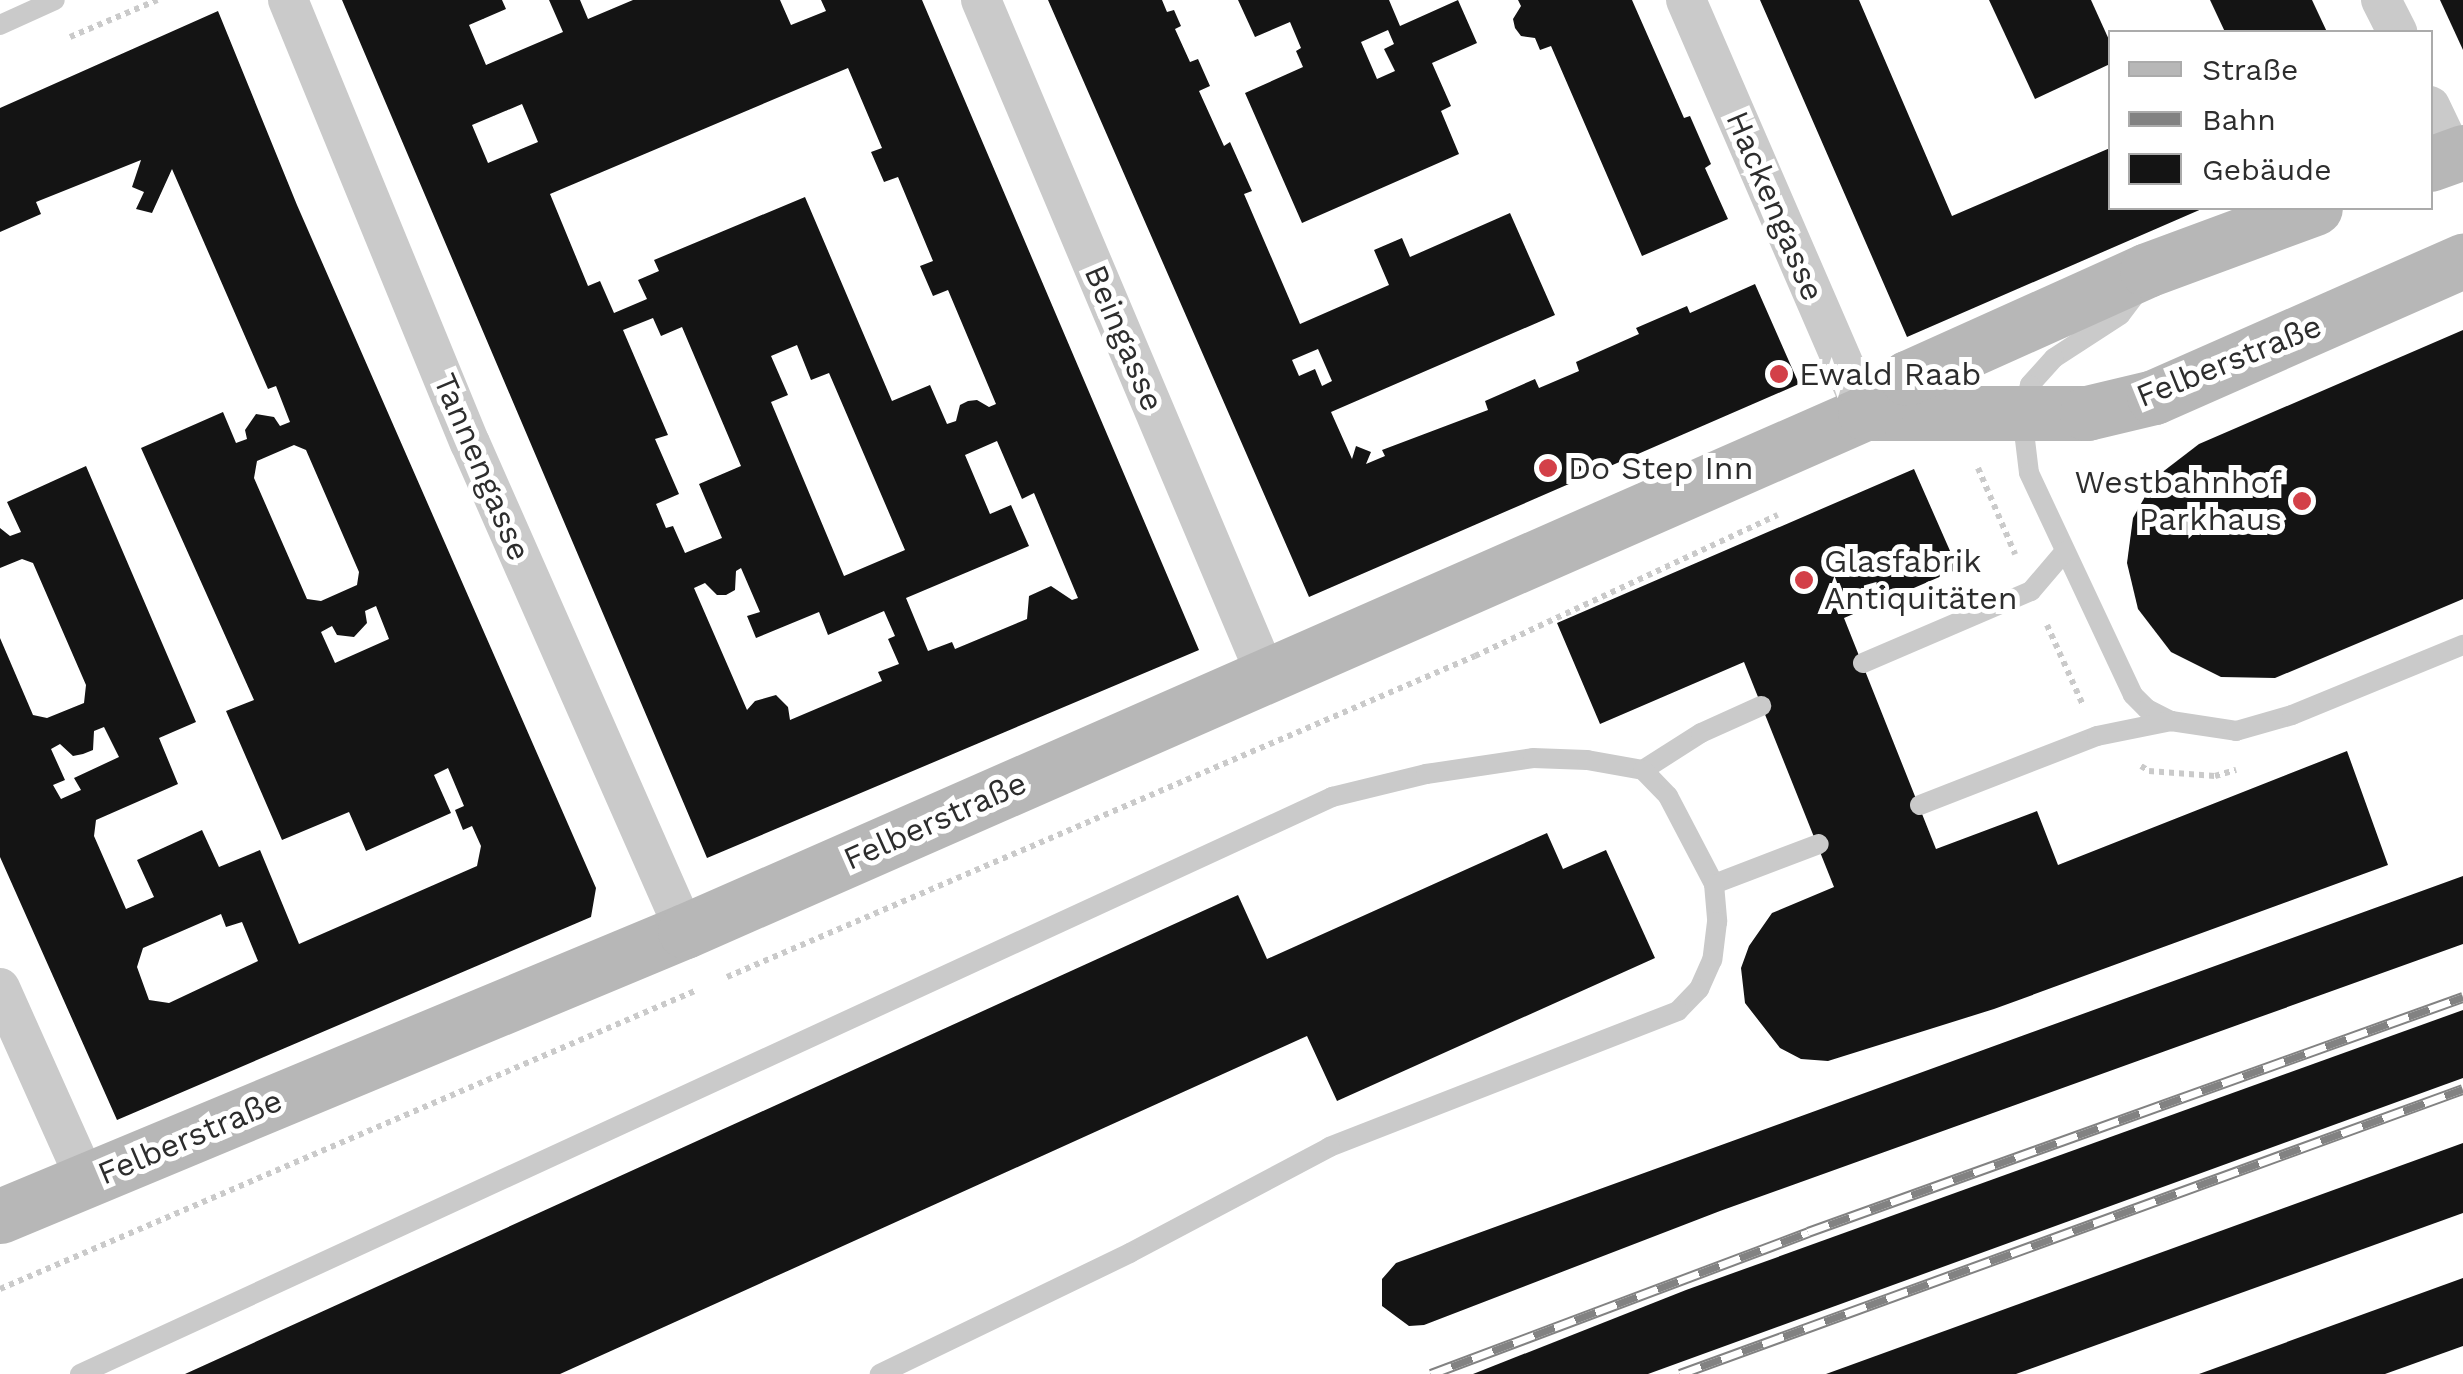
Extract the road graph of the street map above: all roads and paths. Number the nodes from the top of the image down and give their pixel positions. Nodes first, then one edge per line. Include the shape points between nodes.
1 (55, 0) edge
2 (157, 0) edge
3 (288, 0) edge
4 (981, 0) edge
5 (1686, 0) edge
6 (2382, 0) edge
7 (0, 25) edge
8 (2395, 30) edge
9 (52, 45) dead end
10 (2433, 114) edge
11 (2449, 157) edge
12 (2310, 210) edge
13 (2463, 261) edge
14 (2147, 270) junction
15 (1865, 413) junction
16 (2022, 415) junction
17 (1796, 506) dead end
18 (2065, 551) junction
19 (2463, 644) edge
20 (1863, 663) dead end
21 (1266, 675) junction
22 (1761, 706) dead end
23 (2171, 721) junction
24 (1643, 770) junction
25 (1920, 805) dead end
26 (1819, 844) dead end
27 (1714, 884) junction
28 (685, 931) junction
29 (0, 988) edge
30 (86, 1180) junction
31 (0, 1216) edge
32 (0, 1289) edge
33 (80, 1374) edge
34 (880, 1374) edge

1 - 7 lane
2 - 9 path
3 - 28 street, Tannengasse via 470,443
4 - 21 street, Beingasse
5 - 15 street, Hackengasse
6 - 8 street
10 - 11 street
12 - 14 main road, Felberstraße
13 - 16 main road, Felberstraße via 2154,397 2087,413
14 - 15 main road, Felberstraße via 1906,378
14 - 16 lane via 2120,314 2054,358 2030,385
15 - 16 main road, Felberstraße
15 - 21 main road, Felberstraße
16 - 18 lane via 2029,473
17 - 32 path via 1475,656
18 - 20 lane via 2031,590
18 - 23 lane via 2133,695
19 - 23 lane via 2292,716 2236,731
21 - 28 main road, Felberstraße
22 - 24 lane
23 - 25 lane via 2097,736
24 - 27 lane via 1668,796
24 - 33 lane via 1533,758 1332,797
26 - 27 lane
27 - 34 lane via 1712,960 1700,989 1678,1011 1330,1146 1130,1254
28 - 30 main road, Felberstraße
29 - 30 street
30 - 31 main road, Felberstraße

